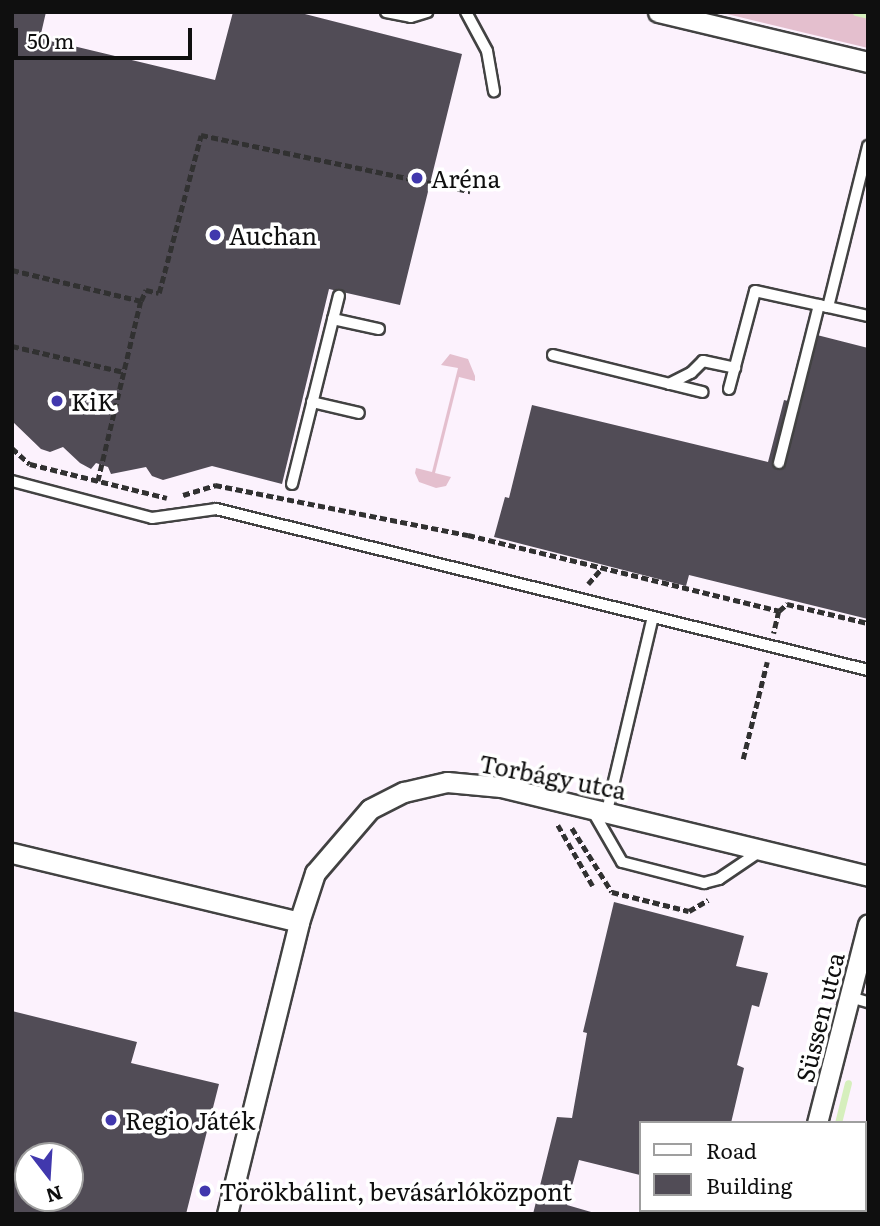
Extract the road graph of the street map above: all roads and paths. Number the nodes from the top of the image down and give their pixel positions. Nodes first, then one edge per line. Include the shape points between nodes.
1 (386, 12) edge
2 (427, 12) edge
3 (466, 12) edge
4 (658, 12) edge
5 (868, 62) edge
6 (494, 91) dead end
7 (868, 146) edge
8 (470, 191) dead end
9 (12, 270) edge
10 (339, 296) dead end
11 (141, 301) junction
12 (823, 306) junction
13 (868, 316) edge
14 (333, 319) junction
15 (379, 329) dead end
16 (12, 346) edge
17 (553, 355) dead end
18 (734, 368) junction
19 (124, 372) junction
20 (669, 384) junction
21 (729, 388) dead end
22 (702, 392) dead end
23 (312, 402) junction
24 (359, 413) dead end
25 (779, 463) dead end
26 (12, 481) edge
27 (98, 481) dead end
28 (292, 484) dead end
29 (420, 523) dead end
30 (779, 611) junction
31 (653, 617) junction
32 (868, 623) edge
33 (771, 646) junction
34 (868, 670) edge
35 (743, 759) dead end
36 (599, 809) junction
37 (558, 825) dead end
38 (762, 850) junction
39 (12, 853) edge
40 (868, 876) edge
41 (593, 886) dead end
42 (299, 922) junction
43 (868, 924) edge
44 (859, 999) edge
45 (818, 1121) edge
46 (228, 1214) edge

1 - 2 lane via 411,17
3 - 6 lane via 487,51
4 - 5 street
7 - 12 lane
8 - 11 path via 201,135 159,293 146,290
9 - 11 path
10 - 14 lane
11 - 19 path
12 - 13 lane
12 - 18 lane via 755,291
12 - 25 lane
14 - 15 lane
14 - 23 lane
16 - 19 path
17 - 20 lane
18 - 20 lane via 703,361
18 - 21 lane
19 - 27 path
20 - 22 lane
23 - 24 lane
23 - 28 lane
26 - 31 lane via 152,517 216,509
29 - 30 path
30 - 32 path via 787,604
30 - 33 path
31 - 33 lane
31 - 36 lane
33 - 34 lane
33 - 35 path
36 - 38 street, Torbágy utca
36 - 38 lane via 617,857 641,868 711,882
36 - 42 street, Torbágy utca via 501,787 447,782 404,792 370,809 328,853 315,873
37 - 41 path
38 - 40 street, Torbágy utca
39 - 42 street
42 - 46 street, Torbágy utca
43 - 44 street, Süssen utca
44 - 45 street, Süssen utca

